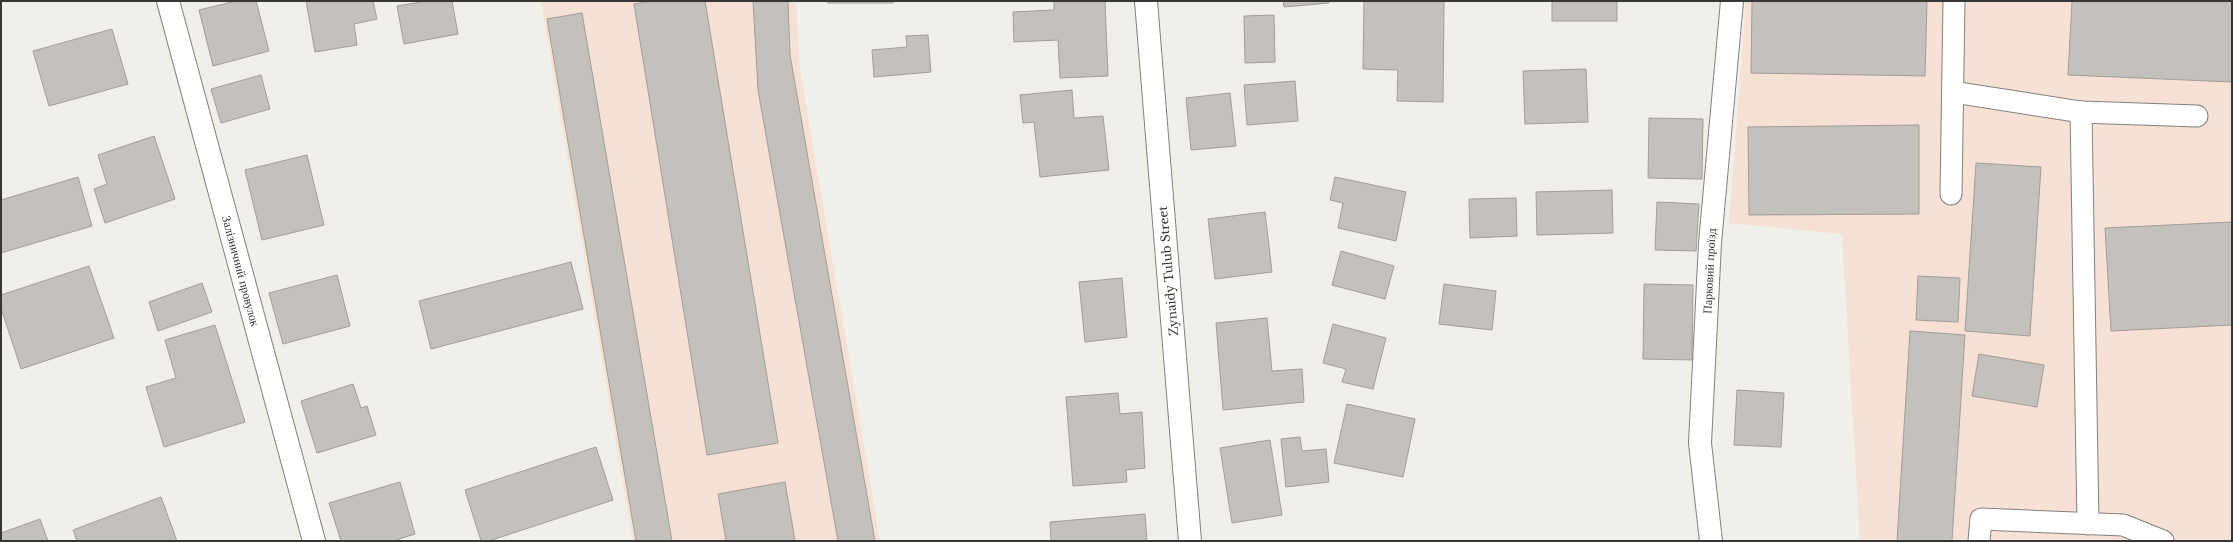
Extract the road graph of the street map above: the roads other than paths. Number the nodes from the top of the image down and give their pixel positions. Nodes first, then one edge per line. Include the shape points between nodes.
1 (168, 1) edge
2 (1146, 1) edge
3 (1732, 1) edge
4 (1954, 1) edge
5 (1953, 92) junction
6 (2081, 112) junction
7 (2197, 116) dead end
8 (1951, 194) dead end
9 (2088, 524) junction
10 (314, 541) edge
11 (1190, 541) edge
12 (1711, 541) edge
13 (1979, 541) edge
14 (2163, 541) edge

1 - 10 street, Залізничний провулок
2 - 11 street, Zynaidy Tulub Street
3 - 12 street, Парковий проїзд via 1710,243 1700,443
4 - 5 lane
5 - 6 lane
5 - 8 lane
6 - 7 lane
6 - 9 lane
9 - 13 lane via 1981,519
9 - 14 lane via 2123,525

